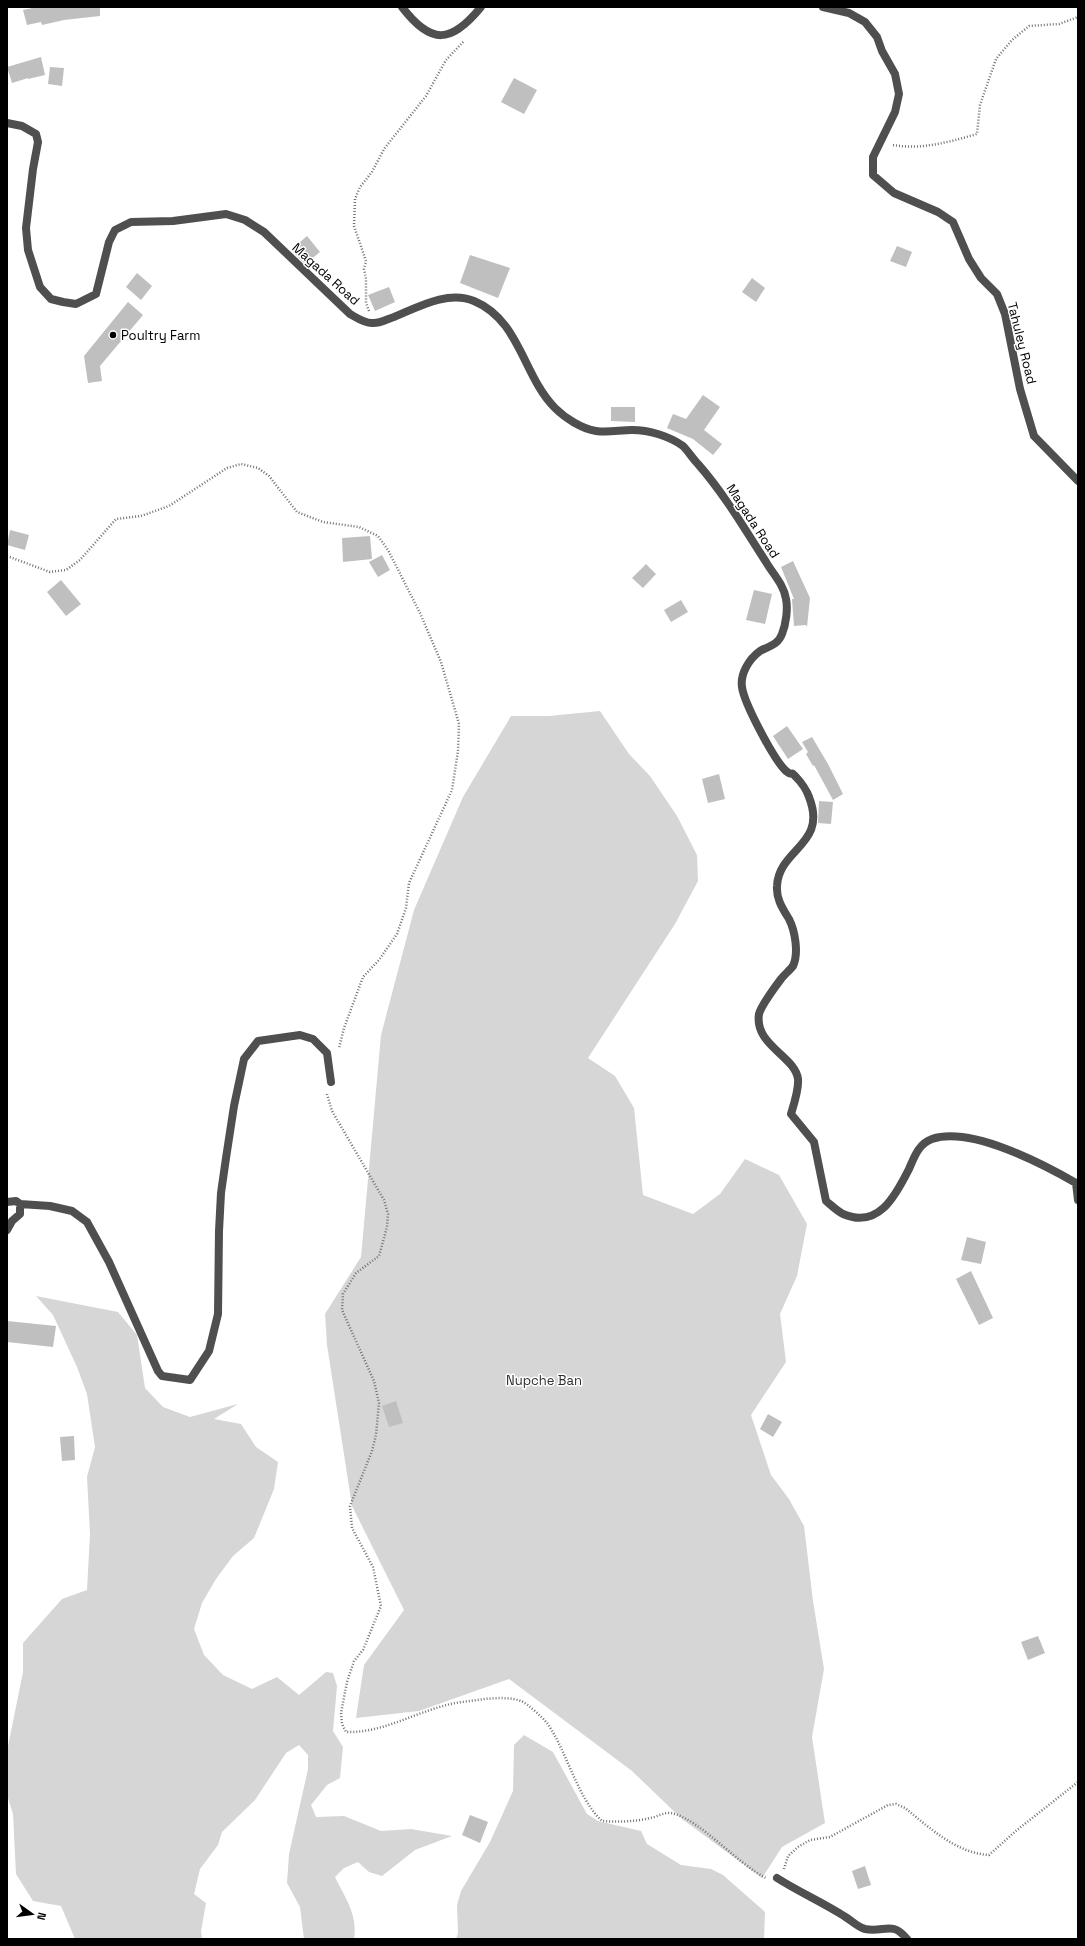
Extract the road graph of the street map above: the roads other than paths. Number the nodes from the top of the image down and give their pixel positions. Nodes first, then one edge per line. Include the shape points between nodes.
1 (402, 7) edge
2 (481, 7) edge
3 (823, 7) edge
4 (7, 123) edge
5 (1078, 481) edge
6 (331, 1082) road end
7 (1078, 1200) edge
8 (7, 1202) edge
9 (20, 1204) junction
10 (7, 1230) edge
11 (777, 1878) road end
12 (907, 1939) edge

1 - 2 street via 414,22 435,36 446,36 471,20
3 - 5 street, Tahuley Road via 848,13 865,22 877,37 895,74 899,94 895,112 873,157 873,175 894,193 938,212 953,222 969,259 981,278 997,294 1005,314 1020,389 1034,436
4 - 7 street, Magada Road via 22,126 36,134 38,142 26,228 28,250 34,270 40,287 51,299 76,304 96,294 115,230 131,222 173,221 226,214 245,220 264,232 350,314 363,321 375,324 425,303 450,297 472,300 490,310 512,333 541,391 556,410 595,431 650,432 682,446 729,502 779,582 786,598 782,638 753,658 741,683 745,700 774,753 786,770 796,776 809,796 813,827 808,840 783,864 777,886 780,905 791,922 796,950 792,966 759,1012 760,1025 767,1042 793,1068 798,1079 792,1114 814,1142 826,1202 842,1214 862,1219 877,1215 893,1196 917,1150 930,1139 944,1136 968,1138 990,1144 1046,1165 1076,1183
6 - 9 street via 327,1053 313,1039 300,1034 258,1041 244,1059 221,1193 218,1314 209,1351 190,1380 162,1376 158,1371 109,1262 87,1222 72,1211 50,1206
8 - 9 street via 16,1201
9 - 10 street via 20,1214
11 - 12 street via 798,1892 846,1916 857,1925 866,1929 892,1927 902,1932

